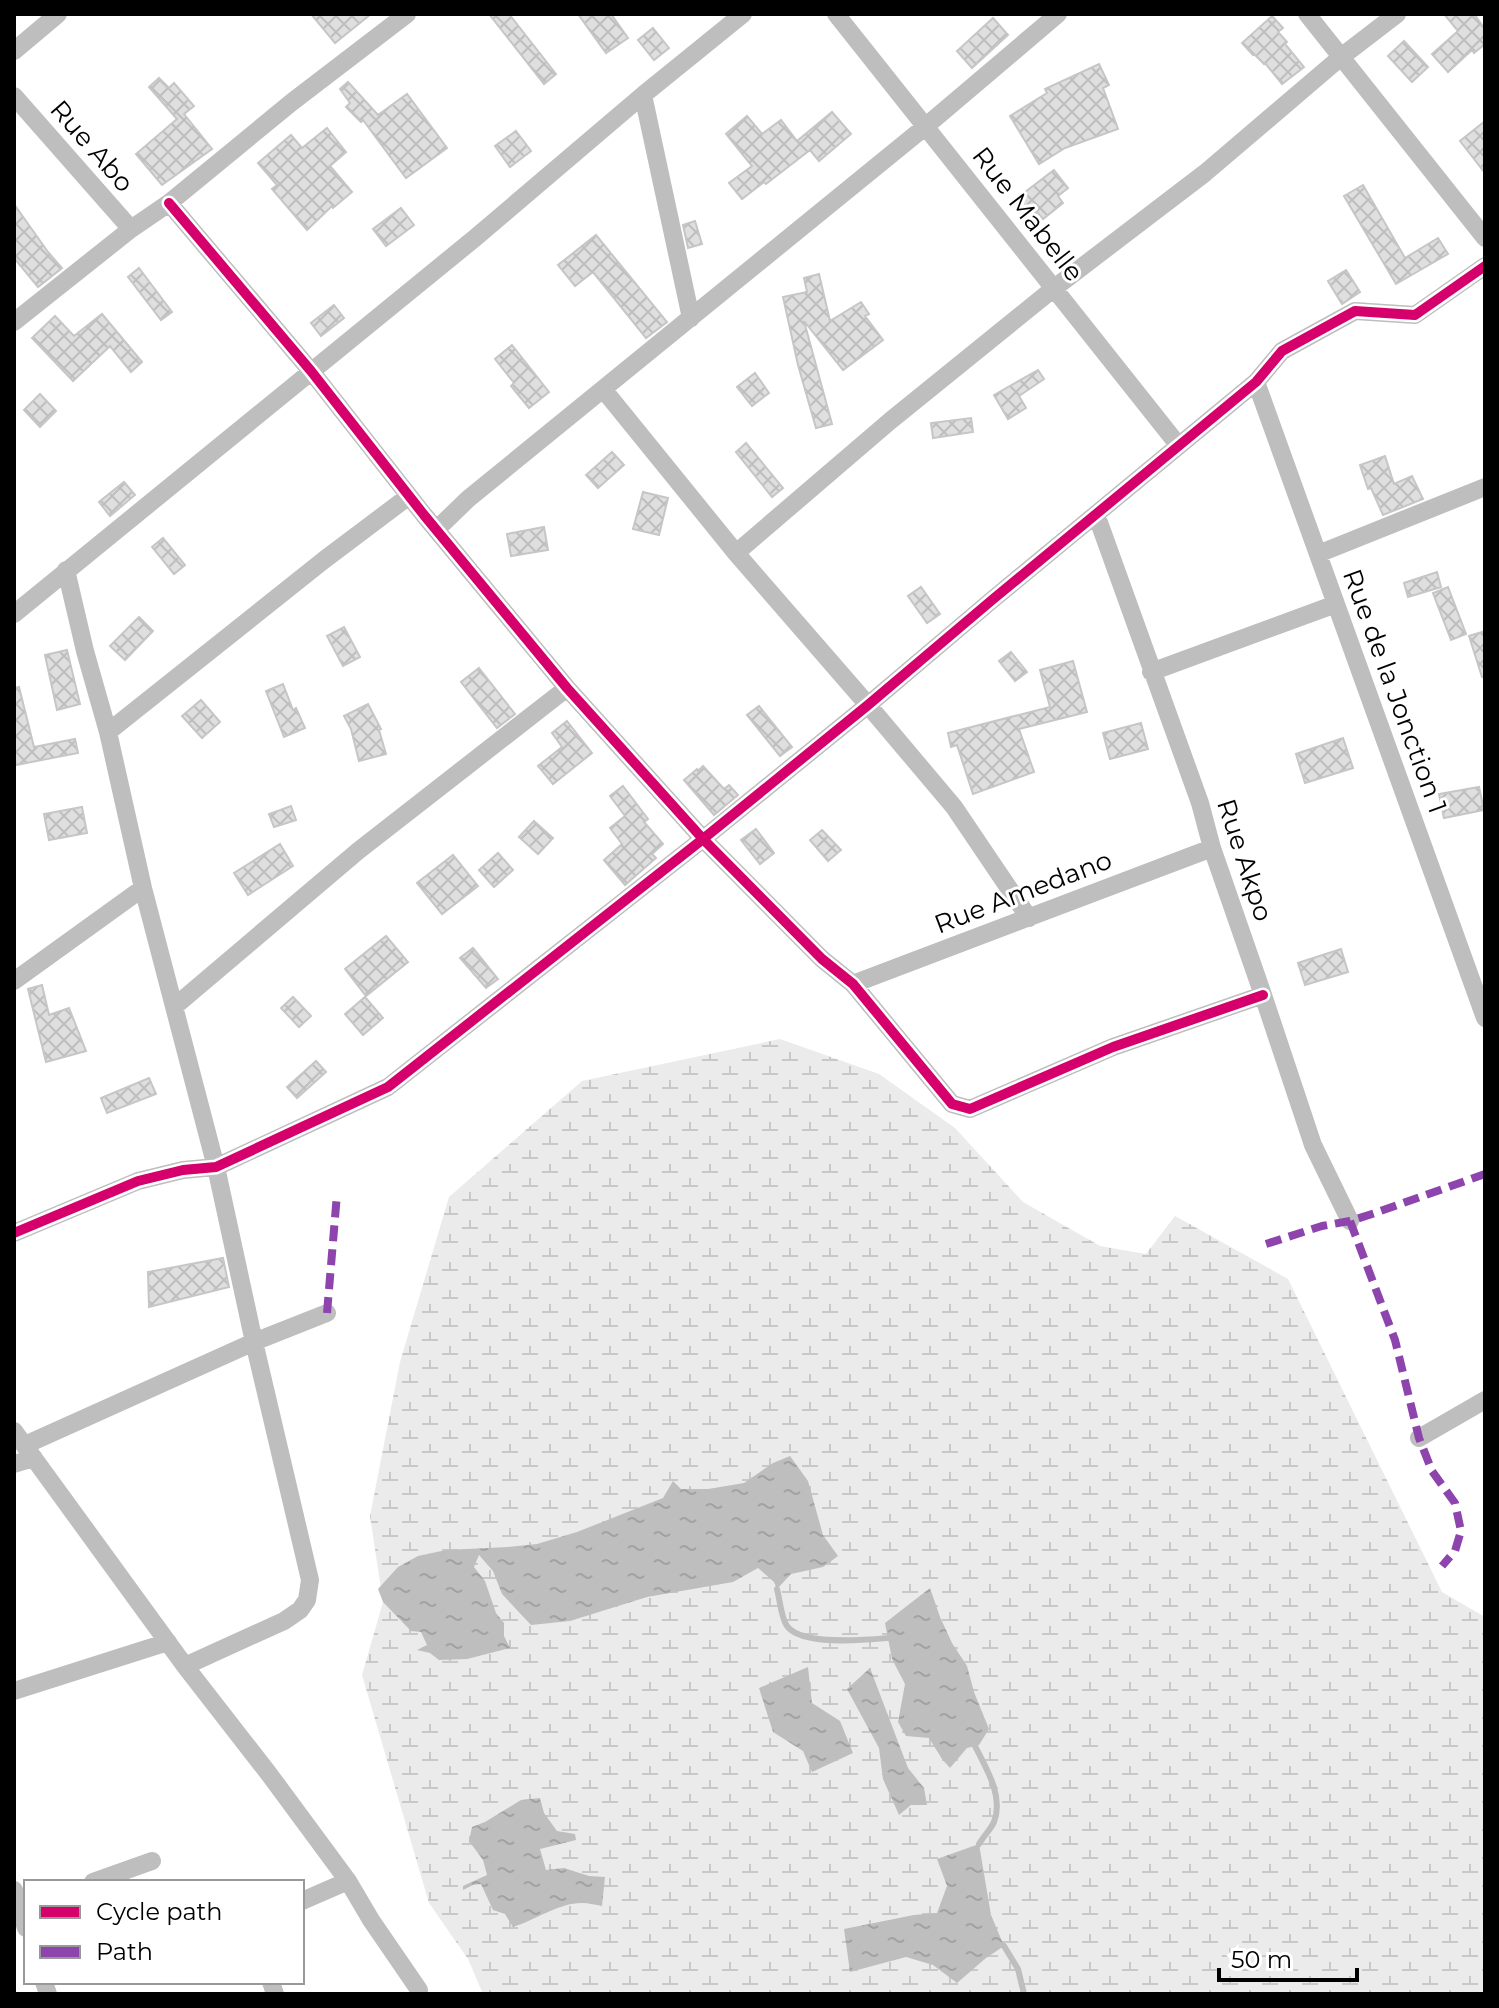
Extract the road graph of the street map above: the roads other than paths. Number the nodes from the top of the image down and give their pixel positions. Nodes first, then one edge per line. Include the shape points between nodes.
1 (58, 14) edge
2 (407, 14) edge
3 (743, 14) edge
4 (836, 14) edge
5 (1058, 14) edge
6 (1307, 14) edge
7 (1397, 14) edge
8 (14, 51) edge
9 (1341, 57) junction
10 (643, 95) junction
11 (14, 96) edge
12 (926, 126) junction
13 (169, 203) junction
14 (131, 229) junction
15 (1485, 238) edge
16 (1485, 266) edge
17 (1053, 289) junction
18 (691, 318) junction
19 (14, 322) edge
20 (311, 371) junction
21 (1256, 382) junction
22 (603, 389) junction
23 (1179, 446) junction
24 (1485, 487) edge
25 (409, 496) junction
26 (1096, 514) junction
27 (436, 530) junction
28 (736, 553) junction
29 (1318, 554) junction
30 (66, 570) junction
31 (1336, 604) junction
32 (14, 614) edge
33 (1151, 672) junction
34 (567, 688) junction
35 (868, 705) junction
36 (108, 732) junction
37 (703, 839) junction
38 (1212, 848) junction
39 (143, 888) junction
40 (1029, 918) junction
41 (14, 981) edge
42 (853, 984) junction
43 (1263, 995) junction
44 (174, 1007) junction
45 (1485, 1018) edge
46 (216, 1167) junction
47 (1350, 1221) dead end
48 (14, 1233) edge
49 (327, 1313) dead end
50 (254, 1342) junction
51 (1485, 1400) edge
52 (1419, 1438) dead end
53 (24, 1445) edge
54 (14, 1464) edge
55 (168, 1642) junction
56 (185, 1666) junction
57 (14, 1691) edge
58 (152, 1861) dead end
59 (99, 1880) edge
60 (348, 1881) junction
61 (304, 1900) edge
62 (419, 1990) dead end

1 - 8 street
2 - 13 street
3 - 10 street
4 - 12 street, Rue Mabelle
5 - 12 street
6 - 9 street
7 - 9 street
9 - 15 street
9 - 17 street via 1205,173
10 - 18 street
10 - 20 street
11 - 14 street, Rue Abo
12 - 17 street, Rue Mabelle
12 - 18 street
13 - 14 street
13 - 20 street
14 - 19 street
16 - 21 street via 1415,315 1355,311 1282,351
17 - 23 street, Rue Mabelle
17 - 28 street
18 - 22 street
20 - 25 street
20 - 30 street
21 - 23 street
21 - 29 street, Rue de la Jonction 1
22 - 27 street
22 - 28 street
23 - 26 street
24 - 29 street
25 - 27 street
25 - 36 street
26 - 33 street, Rue Akpo
26 - 35 street
27 - 34 street
28 - 35 street
29 - 31 street, Rue de la Jonction 1
30 - 32 street
30 - 36 street
31 - 33 street
31 - 45 street, Rue de la Jonction 1
33 - 38 street, Rue Akpo
34 - 37 street
34 - 44 street via 358,851
35 - 37 street
35 - 40 street via 954,807
36 - 39 street
37 - 42 street
37 - 46 street via 388,1087
38 - 40 street, Rue Amedano
38 - 43 street, Rue Akpo
39 - 41 street
39 - 44 street
40 - 42 street, Rue Amedano
42 - 43 street via 952,1104 970,1109 1113,1047
43 - 47 street, Rue Akpo via 1313,1145
44 - 46 street
46 - 48 street via 138,1181
46 - 50 street
49 - 50 street
50 - 53 street
50 - 56 street via 310,1580 307,1600 284,1621
51 - 52 street
53 - 54 street
53 - 55 street
55 - 56 street
55 - 57 street
56 - 60 street
58 - 59 street
60 - 61 street
60 - 62 street

